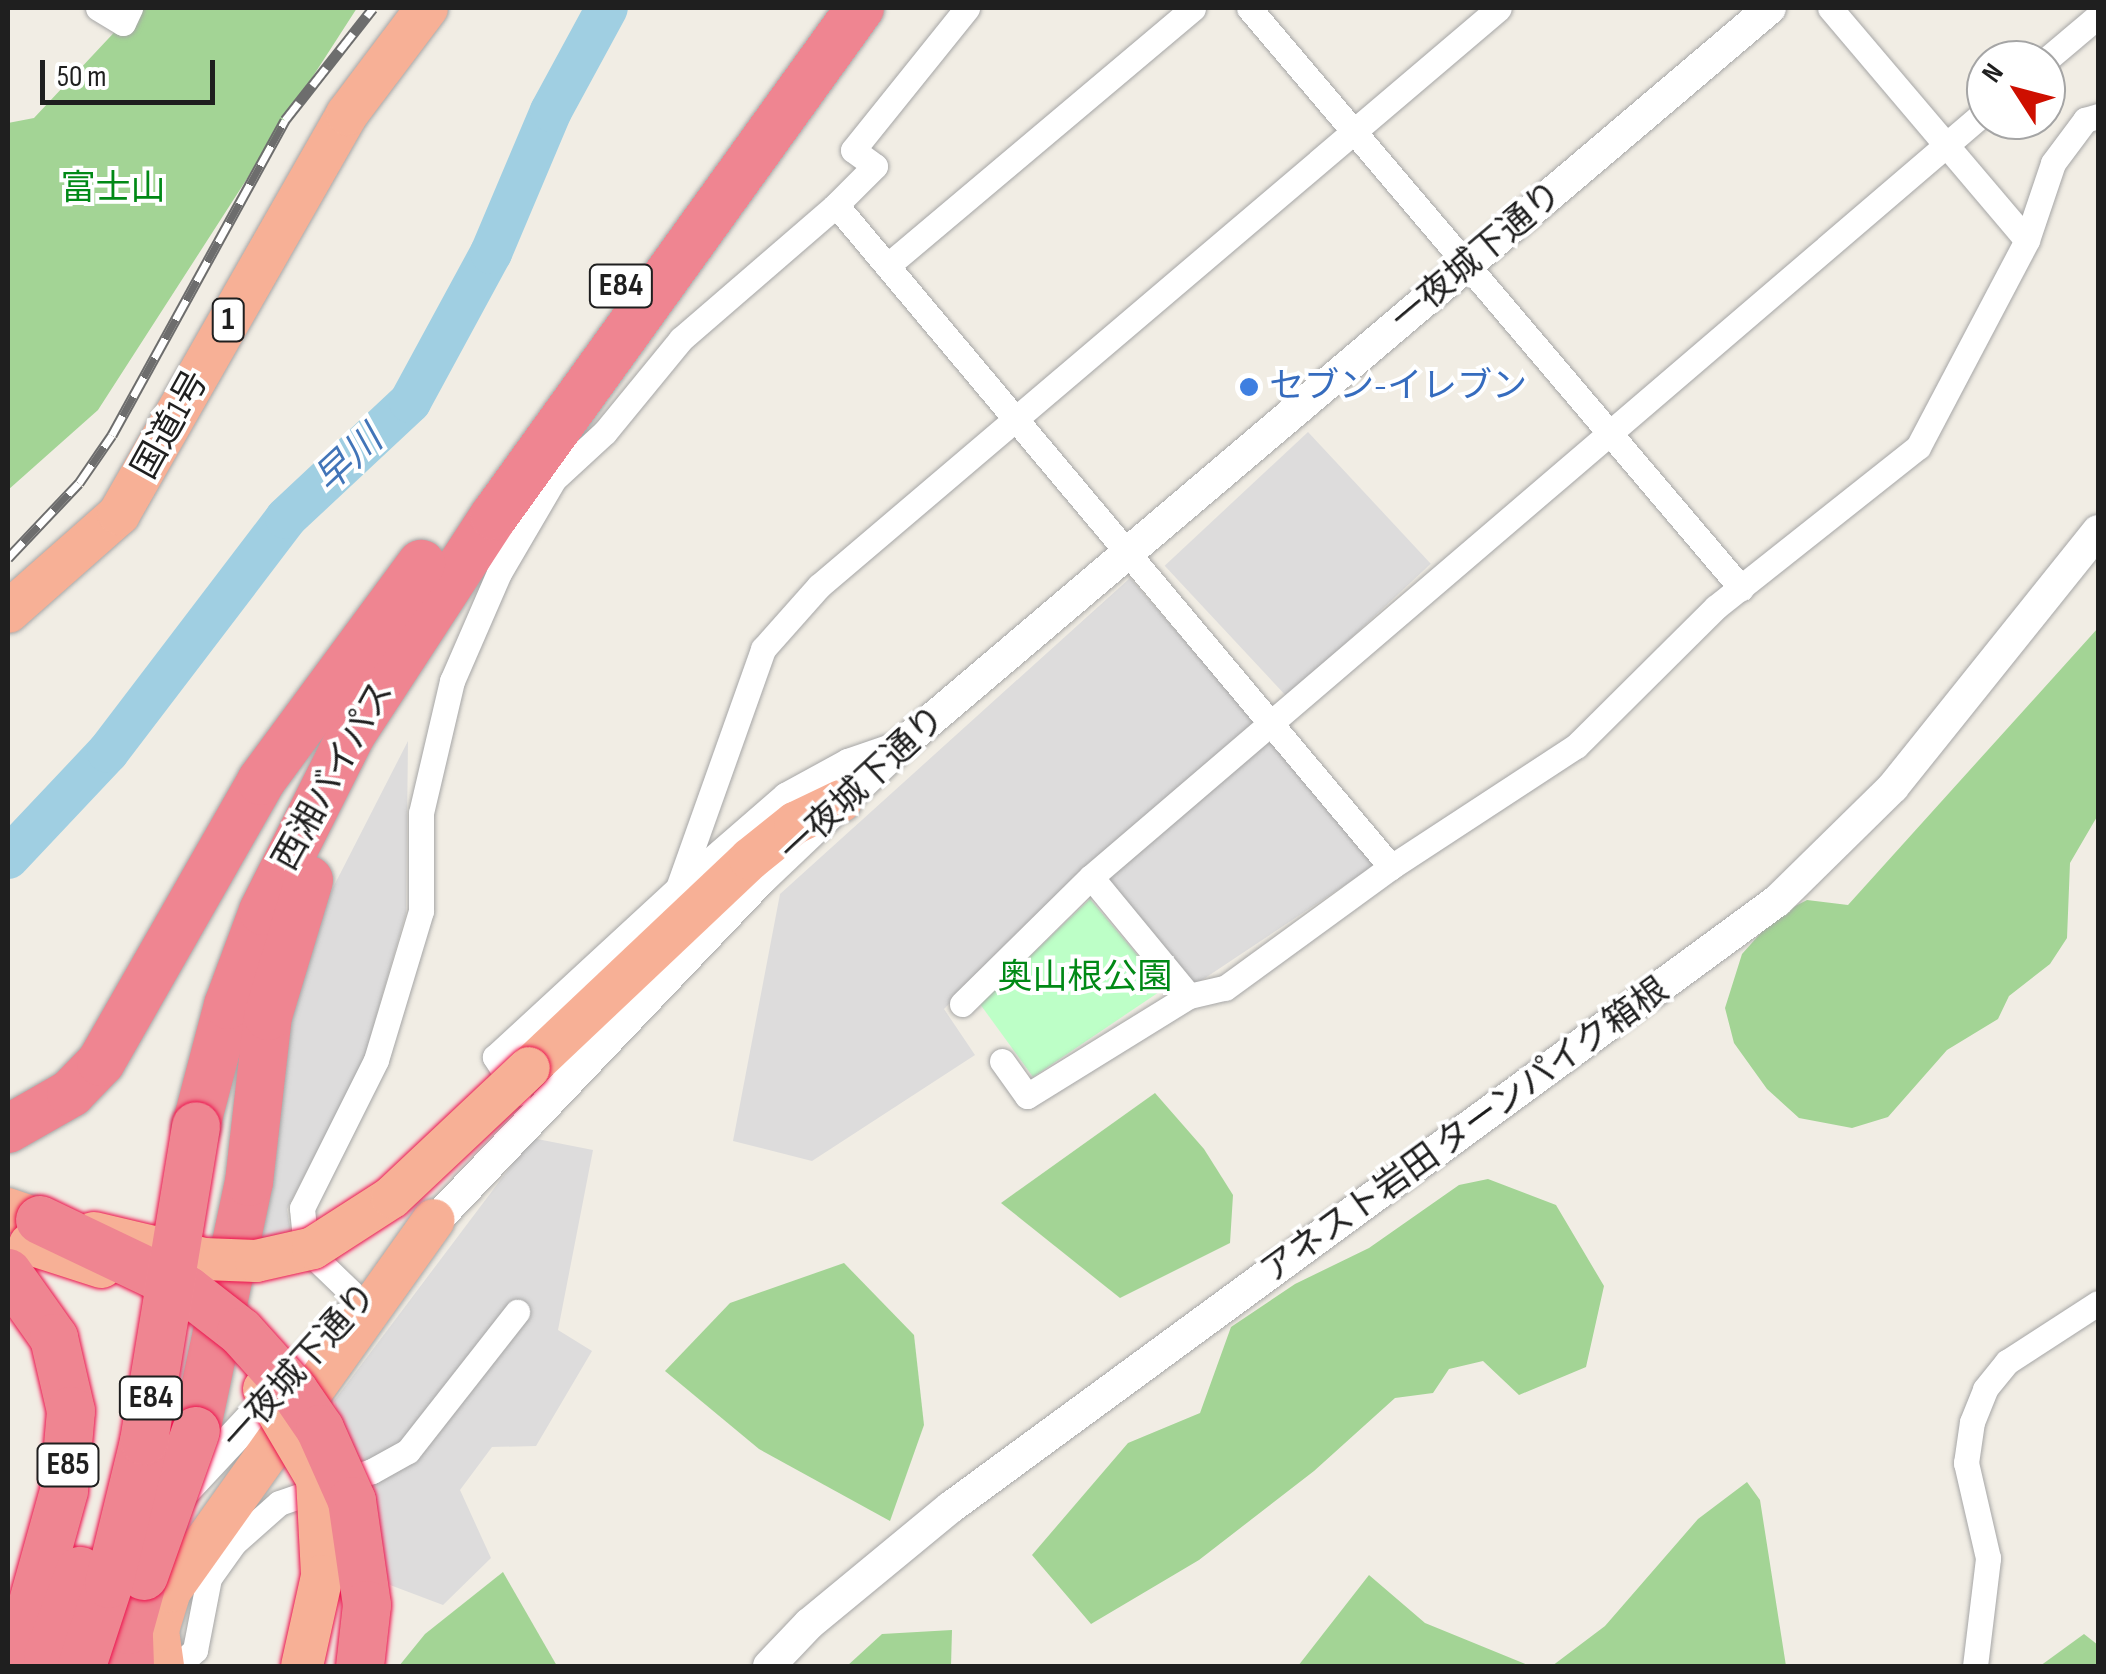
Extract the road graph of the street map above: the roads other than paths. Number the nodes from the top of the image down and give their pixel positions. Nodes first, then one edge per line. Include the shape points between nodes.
1 (98, 8) edge
2 (130, 8) edge
3 (427, 8) edge
4 (821, 8) edge
5 (860, 8) edge
6 (967, 8) edge
7 (1193, 8) edge
8 (1249, 8) edge
9 (1499, 8) edge
10 (1770, 8) edge
11 (1830, 8) edge
12 (2098, 16) edge
13 (2066, 43) edge
14 (2098, 116) edge
15 (1966, 127) edge
16 (1355, 132) junction
17 (1945, 145) junction
18 (836, 205) junction
19 (2027, 240) junction
20 (1468, 265) junction
21 (887, 266) junction
22 (1013, 417) junction
23 (1609, 432) junction
24 (494, 516) junction
25 (2098, 532) edge
26 (1128, 554) junction
27 (421, 564) junction
28 (1741, 588) junction
29 (8, 612) edge
30 (1272, 719) junction
31 (906, 742) junction
32 (841, 801) junction
33 (1391, 867) junction
34 (1091, 877) junction
35 (678, 888) junction
36 (1189, 996) junction
37 (962, 1004) dead end
38 (1002, 1062) dead end
39 (532, 1114) junction
40 (183, 1125) junction
41 (8, 1129) edge
42 (434, 1220) junction
43 (18, 1222) edge
44 (8, 1273) edge
45 (360, 1301) junction
46 (2098, 1304) edge
47 (517, 1312) dead end
48 (318, 1479) junction
49 (46, 1596) junction
50 (8, 1610) edge
51 (174, 1663) edge
52 (14, 1666) edge
53 (44, 1666) edge
54 (63, 1666) edge
55 (81, 1666) edge
56 (130, 1666) edge
57 (302, 1666) edge
58 (336, 1666) edge
59 (360, 1666) edge
60 (769, 1666) edge
61 (1975, 1666) edge

1 - 2 street via 123,23
3 - 29 highway, 国道1号 / 1 via 347,114 119,514
4 - 27 highway, 西湘バイパス / E84
5 - 24 highway, 西湘バイパス / E84
6 - 18 street via 853,150 875,166
7 - 21 street
8 - 16 street
9 - 16 street
10 - 20 street, 一夜城下通り
11 - 17 street
12 - 13 street
14 - 19 street via 2085,120 2053,163
15 - 17 street
16 - 20 street
16 - 22 street
17 - 19 street
17 - 23 street
18 - 21 street
18 - 45 street via 681,339 605,432 554,479 491,591 452,682 422,813 421,911 376,1060 302,1208 306,1248
19 - 28 street via 1918,447
20 - 23 street
20 - 26 street, 一夜城下通り
21 - 22 street
22 - 26 street
22 - 35 street via 819,586 763,648
23 - 28 street
23 - 30 street
24 - 40 highway, 西湘バイパス / E84 via 351,734 300,828
24 - 56 highway, bridge via 372,743 289,933 268,1016 249,1182 196,1431 144,1576 129,1630
25 - 60 street, アネスト岩田 ターンパイク箱根 via 1845,840 1778,901 951,1507
26 - 30 street
26 - 31 street, 一夜城下通り
27 - 40 highway, 西湘バイパス / E84 via 264,836 202,989
27 - 41 highway via 262,781 127,1024 71,1093
28 - 33 street via 1576,746
30 - 33 street
30 - 34 street
31 - 32 street, 一夜城下通り
31 - 35 street via 847,761 785,795
32 - 39 street, 一夜城下通り
32 - 43 highway, bridge via 795,824 750,859 363,1220 287,1257 204,1259
33 - 36 street via 1226,988
34 - 36 street
34 - 37 street
35 - 39 street via 495,1058
36 - 38 street via 1026,1096
39 - 42 street, 一夜城下通り
40 - 53 highway, 西湘バイパス / E84, bridge via 103,1489
40 - 55 highway, 西湘バイパス / E84, bridge via 140,1457
42 - 45 street, 一夜城下通り
42 - 51 highway via 170,1591 158,1630
43 - 48 highway, bridge via 200,1322 264,1388
43 - 59 highway, bridge via 187,1290 241,1332 294,1390 352,1500 368,1605
44 - 52 highway, E85, bridge via 54,1338 71,1410 64,1491
45 - 49 street, 一夜城下通り via 122,1550
46 - 61 street via 2007,1362 1972,1422 1966,1463 1988,1558
47 - 51 street via 408,1450 279,1503 234,1543 208,1578 195,1650
48 - 57 highway, bridge via 322,1576
48 - 58 highway via 336,1513 348,1583
49 - 50 street, 一夜城下通り
49 - 54 street

